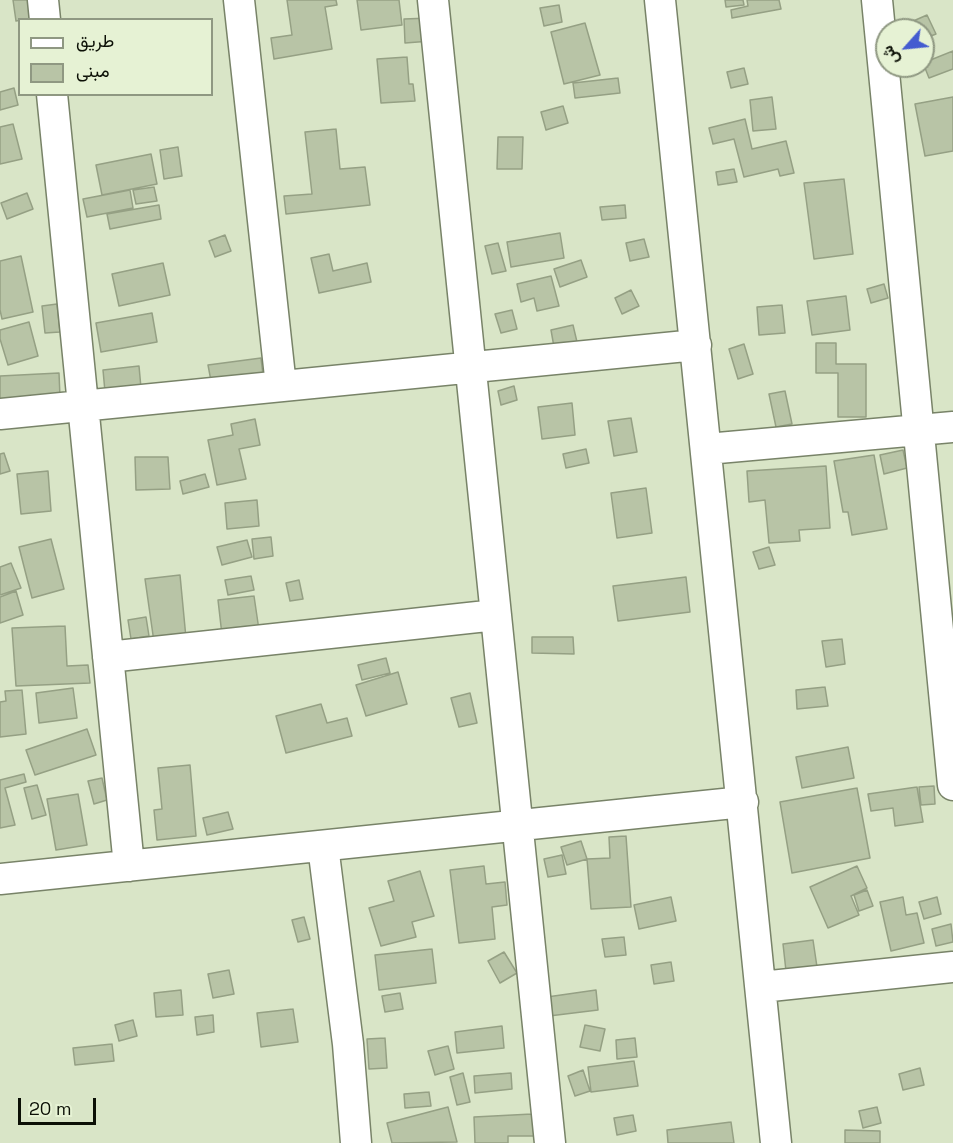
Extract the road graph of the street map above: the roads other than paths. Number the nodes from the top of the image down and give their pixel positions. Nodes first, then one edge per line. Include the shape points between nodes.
1 (43, 0) edge
2 (239, 0) edge
3 (433, 0) edge
4 (660, 0) edge
5 (877, 0) edge
6 (45, 18) edge
7 (52, 96) edge
8 (696, 345) junction
9 (471, 367) junction
10 (281, 386) junction
11 (83, 405) junction
12 (0, 414) edge
13 (953, 427) edge
14 (918, 430) junction
15 (707, 449) junction
16 (496, 615) junction
17 (108, 657) junction
18 (953, 785) edge
19 (743, 802) junction
20 (517, 825) junction
21 (323, 846) junction
22 (129, 866) junction
23 (0, 879) edge
24 (953, 967) edge
25 (761, 987) junction
26 (356, 1143) edge
27 (550, 1143) edge
28 (776, 1143) edge

1 - 6 street
2 - 10 street
3 - 9 street
4 - 8 street
5 - 14 street
7 - 11 street
8 - 9 street
8 - 15 street
9 - 10 street
9 - 16 street
10 - 11 street
11 - 12 street
11 - 17 street
13 - 14 street
14 - 15 street
14 - 18 street
15 - 19 street
16 - 17 street
16 - 20 street
17 - 22 street
19 - 20 street
19 - 25 street
20 - 21 street
20 - 27 street
21 - 22 street
21 - 26 street
22 - 23 street
24 - 25 street
25 - 28 street

